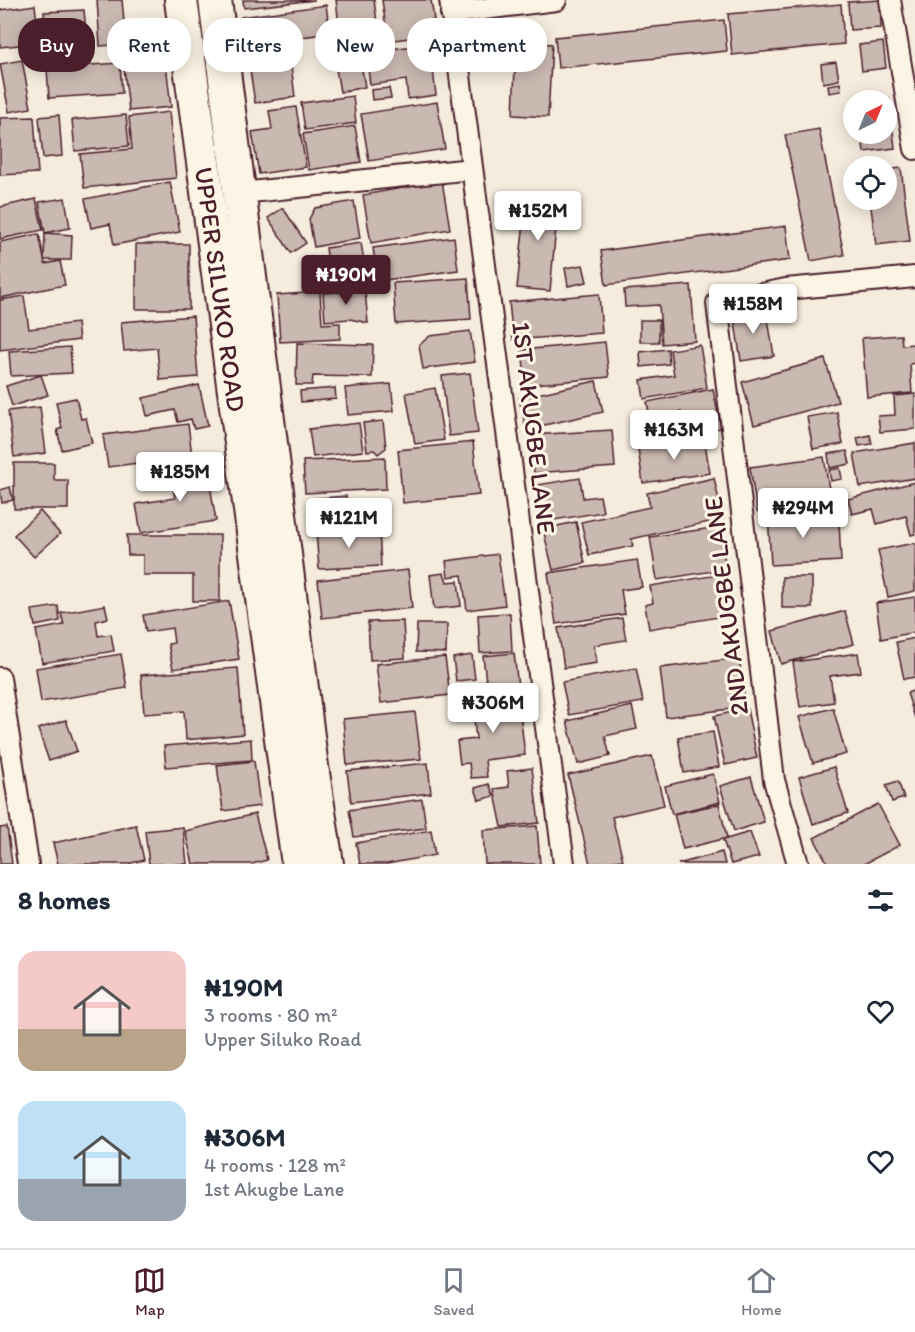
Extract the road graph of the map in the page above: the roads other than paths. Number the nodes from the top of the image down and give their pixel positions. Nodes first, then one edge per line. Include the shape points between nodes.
1 (180, 0) edge
2 (215, 0) edge
3 (556, 0) edge
4 (890, 0) edge
5 (450, 7) edge
6 (915, 149) edge
7 (472, 169) junction
8 (241, 193) junction
9 (915, 277) edge
10 (0, 678) edge
11 (28, 864) edge
12 (298, 864) edge
13 (327, 864) edge
14 (564, 864) edge
15 (798, 864) edge

1 - 12 main road, UPPER SILUKO ROAD
2 - 8 main road, UPPER SILUKO ROAD
3 - 5 street
4 - 6 street
5 - 7 street, 1ST AKUGBE LANE
7 - 8 street
7 - 14 street, 1ST AKUGBE LANE
8 - 13 main road, UPPER SILUKO ROAD
9 - 15 street, 2ND AKUGBE LANE via 786,289 717,303 774,780
10 - 11 street

